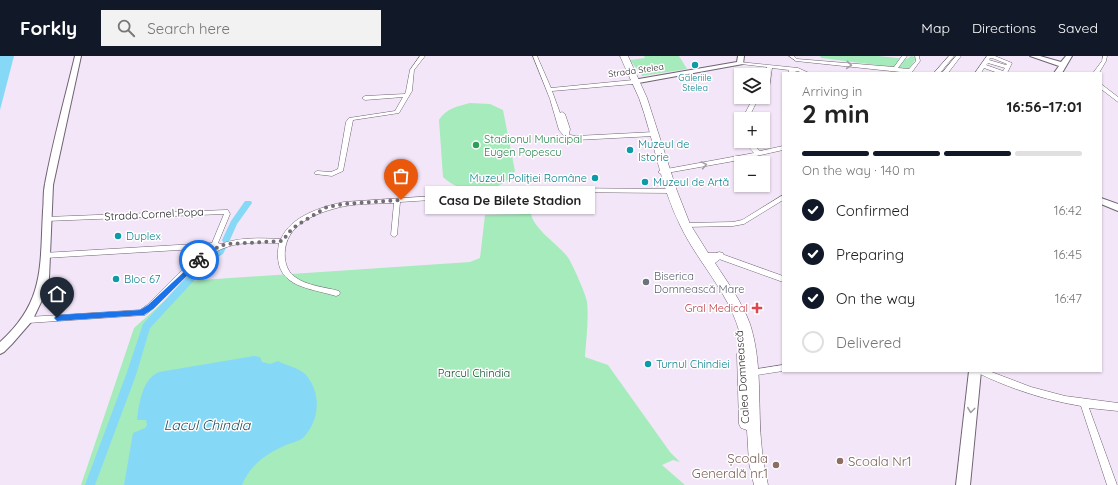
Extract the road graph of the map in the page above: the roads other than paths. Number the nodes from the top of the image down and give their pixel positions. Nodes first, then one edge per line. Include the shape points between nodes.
1 (78, 56) edge
2 (423, 56) edge
3 (535, 56) edge
4 (621, 56) edge
5 (624, 56) edge
6 (792, 56) edge
7 (896, 56) edge
8 (904, 56) edge
9 (917, 56) edge
10 (952, 56) edge
11 (959, 56) edge
12 (1033, 56) edge
13 (1069, 56) edge
14 (1105, 56) edge
15 (741, 59) edge
16 (798, 60) junction
17 (1063, 66) junction
18 (768, 67) joint
19 (895, 69) junction
20 (795, 70) edge
21 (881, 71) edge
22 (981, 71) edge
23 (938, 72) edge
24 (946, 72) edge
25 (992, 72) edge
26 (1004, 72) edge
27 (1059, 72) edge
28 (1097, 72) edge
29 (634, 79) junction
30 (550, 90) junction
31 (1104, 91) edge
32 (407, 95) junction
33 (365, 98) dead end
34 (1118, 100) edge
35 (652, 134) junction
36 (754, 148) edge
37 (782, 148) edge
38 (759, 154) junction
39 (663, 171) junction
40 (317, 173) dead end
41 (669, 191) junction
42 (782, 198) edge
43 (397, 200) junction
44 (1102, 201) edge
45 (1118, 206) edge
46 (46, 219) junction
47 (685, 225) junction
48 (394, 234) dead end
49 (283, 241) junction
50 (226, 244) junction
51 (214, 245) junction
52 (45, 255) junction
53 (719, 256) joint
54 (704, 258) junction
55 (782, 279) edge
56 (336, 293) dead end
57 (28, 320) junction
58 (0, 349) edge
59 (750, 355) junction
60 (782, 368) edge
61 (767, 370) junction
62 (976, 372) edge
63 (985, 372) edge
64 (748, 373) junction
65 (1084, 404) junction
66 (1118, 407) edge
67 (753, 485) edge
68 (761, 485) edge
69 (962, 485) edge
70 (1112, 485) edge

1 - 46 main road via 49,185
2 - 32 street via 412,70
3 - 30 street
4 - 29 main road, Calea Domnească
5 - 29 main road, Calea Domnească
6 - 16 street
7 - 8 street
8 - 19 street
9 - 19 street via 918,61 910,71
10 - 23 street
11 - 24 street
12 - 17 main road
13 - 17 main road
14 - 28 street
15 - 18 street
15 - 29 main road, Strada Stelea via 650,79
16 - 20 street
16 -> 21 street
17 - 27 main road
18 - 20 street
19 - 21 street
22 - 25 street
22 - 26 street via 987,61 1007,67
29 - 30 street, Strada Stelea
29 - 35 main road, Calea Domnească
30 - 35 street via 562,130 568,137 573,139
31 - 34 street
32 - 33 street
32 - 40 street via 394,113 351,119 341,170 332,174
35 - 39 main road, Calea Domnească
36 - 38 street
37 - 38 street
39 -> 38 street
39 - 41 main road, Calea Domnească
41 - 43 street via 555,190
41 - 47 main road, Calea Domnească
41 - 54 main road, Calea Domnească via 680,225
42 - 47 street via 744,222
43 - 48 street
43 - 49 street via 327,207 297,225
44 - 45 main road
46 - 51 street, Strada Cornel Popa via 226,212
46 - 52 main road
47 - 54 main road, Calea Domnească
49 - 50 street
49 - 56 street via 283,266 291,278
50 - 51 street
50 - 57 street via 196,263 142,313
51 - 52 street
52 - 57 main road via 41,291
53 - 54 main road via 711,260
53 - 55 street
54 - 59 main road, Calea Domnească via 741,315
54 - 64 main road, Calea Domnească via 735,315
57 - 58 main road
59 - 61 street
59 - 64 main road, Calea Domnească
60 - 61 street
61 - 64 street
62 -> 69 main road
63 - 65 street via 1030,390
64 - 67 main road, Calea Domnească via 748,452
64 - 68 main road via 755,455
65 - 66 street
65 - 70 street

